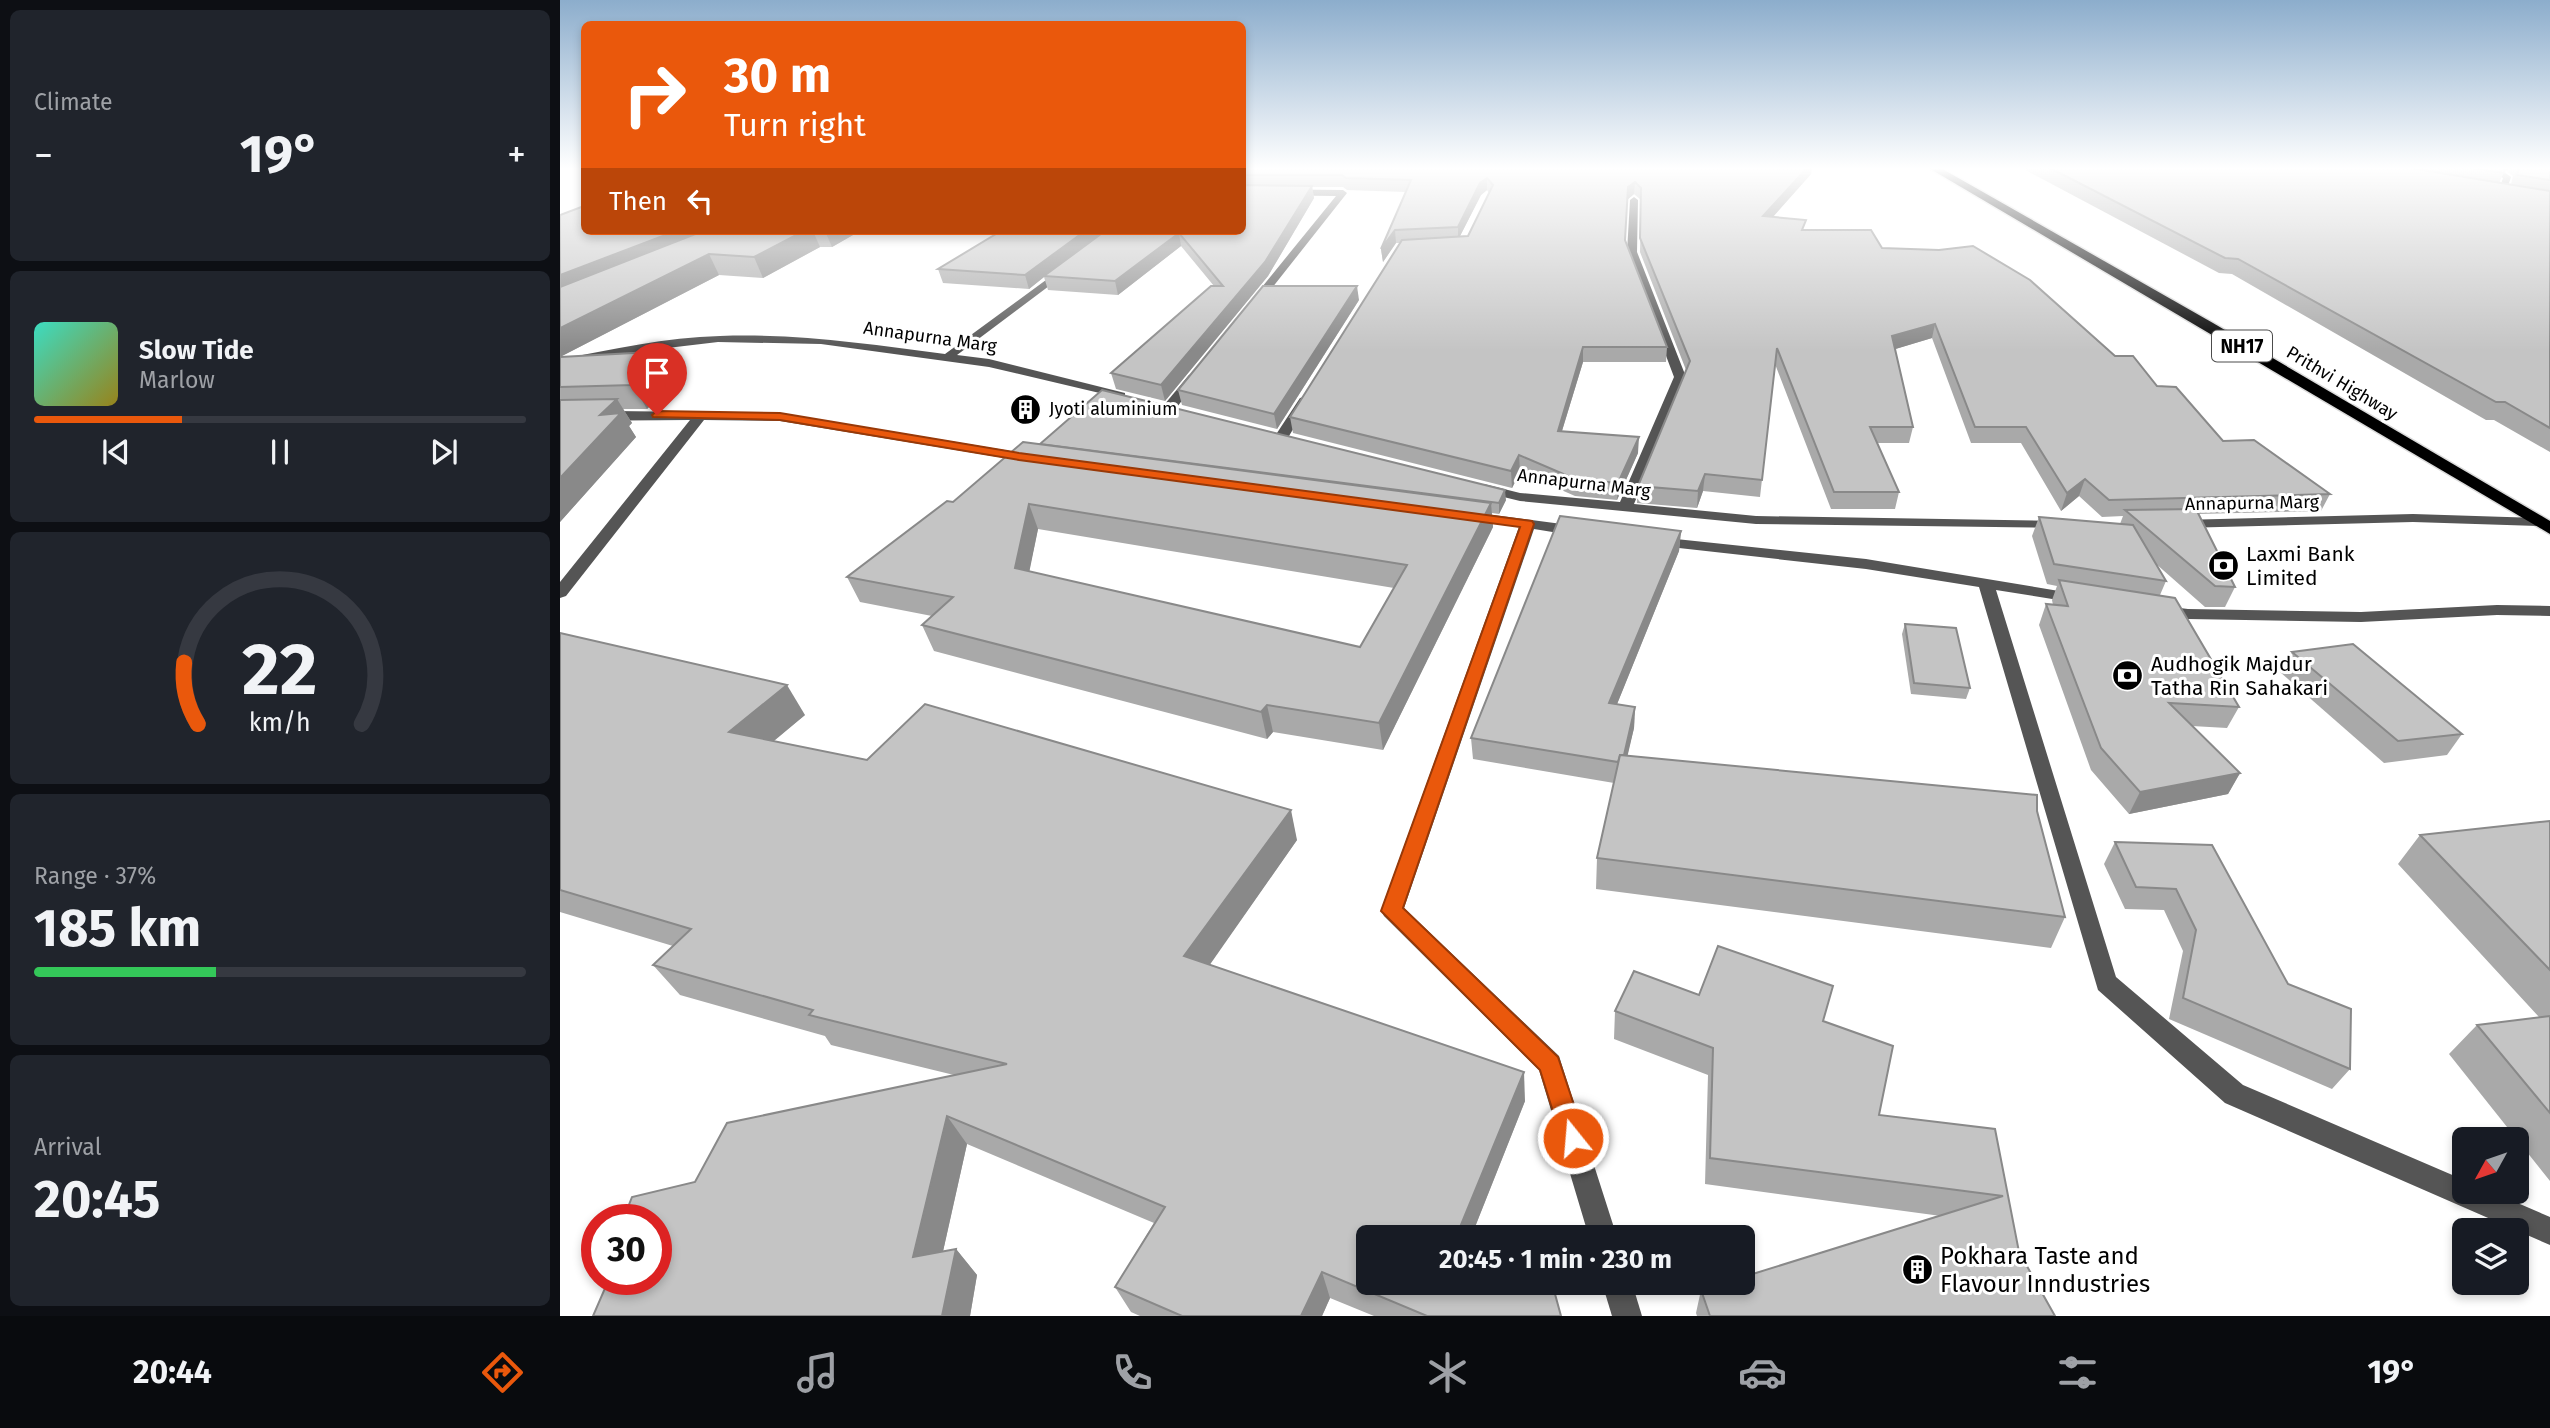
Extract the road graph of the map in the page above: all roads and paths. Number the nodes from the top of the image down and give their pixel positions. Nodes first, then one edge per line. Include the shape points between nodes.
1 (1314, 228) edge
2 (1633, 228) edge
3 (2039, 228) edge
4 (1072, 264) edge
5 (1247, 312) edge
6 (945, 359) junction
7 (560, 363) edge
8 (1204, 365) edge
9 (1311, 389) edge
10 (1129, 399) edge
11 (1168, 408) edge
12 (701, 415) junction
13 (560, 417) edge
14 (1281, 436) edge
15 (1046, 460) edge
16 (1469, 484) edge
17 (1625, 507) junction
18 (1459, 515) edge
19 (1528, 524) junction
20 (2168, 524) edge
21 (2072, 525) edge
22 (2544, 526) edge
23 (1592, 533) edge
24 (1644, 540) edge
25 (1986, 584) junction
26 (560, 593) edge
27 (2094, 600) edge
28 (2148, 608) edge
29 (2550, 611) edge
30 (1599, 1225) edge
31 (2550, 1231) edge
32 (1621, 1295) edge
33 (1627, 1316) edge

1 - 5 street
2 - 17 street via 1632,252 1681,377
3 - 22 highway, Prithvi Highway / NH17
4 - 6 street
6 - 7 street, Annapurna Marg via 821,341 718,339
6 - 10 street, Annapurna Marg via 989,363
8 - 11 street
9 - 14 street
12 - 13 street
12 - 15 street via 780,417
12 - 26 street
16 - 17 street, Annapurna Marg via 1520,497
17 - 21 street, Annapurna Marg via 1769,520
18 - 19 street
19 - 23 street
19 - 30 street via 1392,911 1550,1064
20 - 22 street, Annapurna Marg via 2413,518
24 - 25 street via 1866,564
25 - 27 street
25 - 31 street via 2106,983 2234,1094
28 - 29 street via 2188,614 2361,617
32 - 33 street

